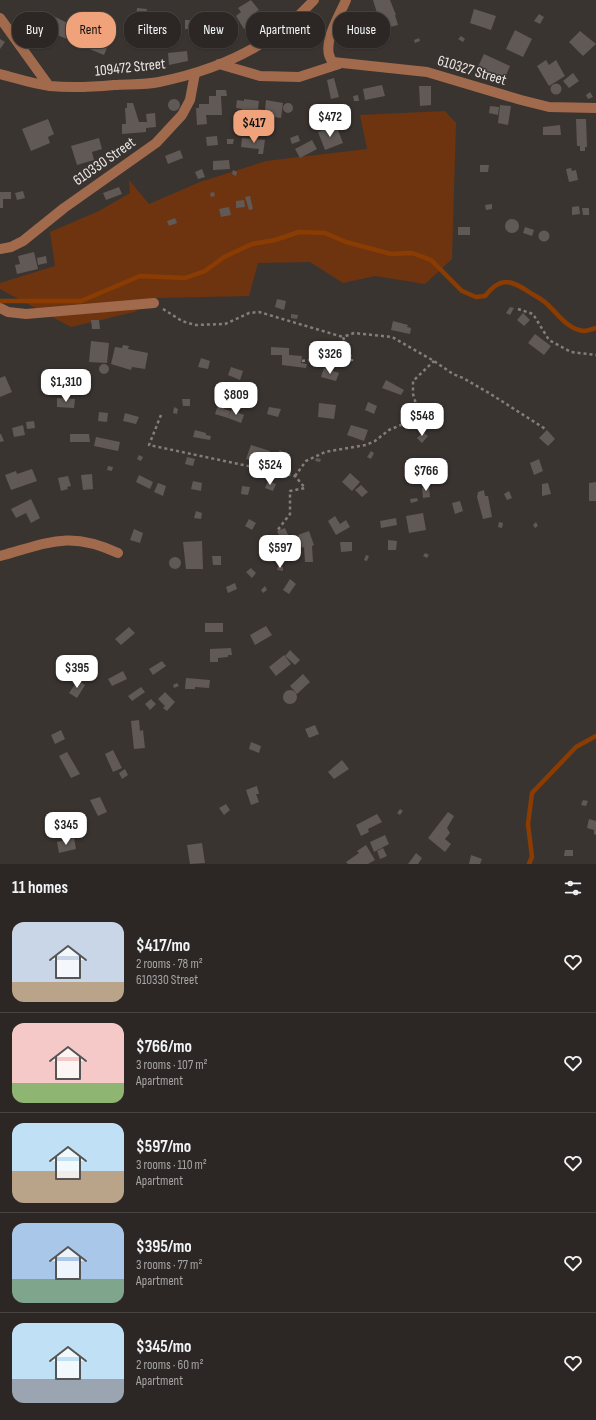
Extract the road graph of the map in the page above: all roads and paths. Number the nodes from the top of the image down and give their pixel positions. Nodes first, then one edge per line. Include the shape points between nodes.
1 (346, 0) edge
2 (310, 1) edge
3 (0, 18) edge
4 (220, 64) junction
5 (338, 64) junction
6 (195, 73) junction
7 (0, 74) edge
8 (49, 86) junction
9 (596, 108) edge
10 (0, 249) edge
11 (154, 303) joint
12 (0, 308) edge
13 (518, 309) dead end
14 (343, 337) junction
15 (596, 355) edge
16 (302, 361) dead end
17 (434, 361) junction
18 (161, 415) dead end
19 (547, 430) dead end
20 (295, 476) junction
21 (276, 531) dead end
22 (118, 553) dead end
23 (0, 556) edge

1 - 5 street via 336,18 328,48 331,60
2 - 4 street, 109472 Street via 291,23 261,45
3 - 8 street
4 - 5 street via 260,76 299,77
4 - 6 street, 109472 Street
5 - 9 street, 610327 Street via 427,72 549,107
6 - 8 street, 109472 Street via 158,82 76,88
6 - 10 street, 610330 Street via 190,100 182,115 156,143 22,241
7 - 8 street, 109472 Street
11 - 12 street via 26,314 8,312
11 - 14 path via 182,321 196,324 225,324 249,313 260,312
13 - 15 path via 533,314 549,340 571,352
14 - 16 path via 352,360 331,357
14 - 17 path via 354,333 392,337
17 - 19 path
17 - 20 path via 413,382 412,394 416,404 400,425 366,445 325,452 306,461
18 - 20 path via 149,445
20 - 21 path via 305,488 290,491 290,514
22 - 23 street via 84,541 68,540 37,545

